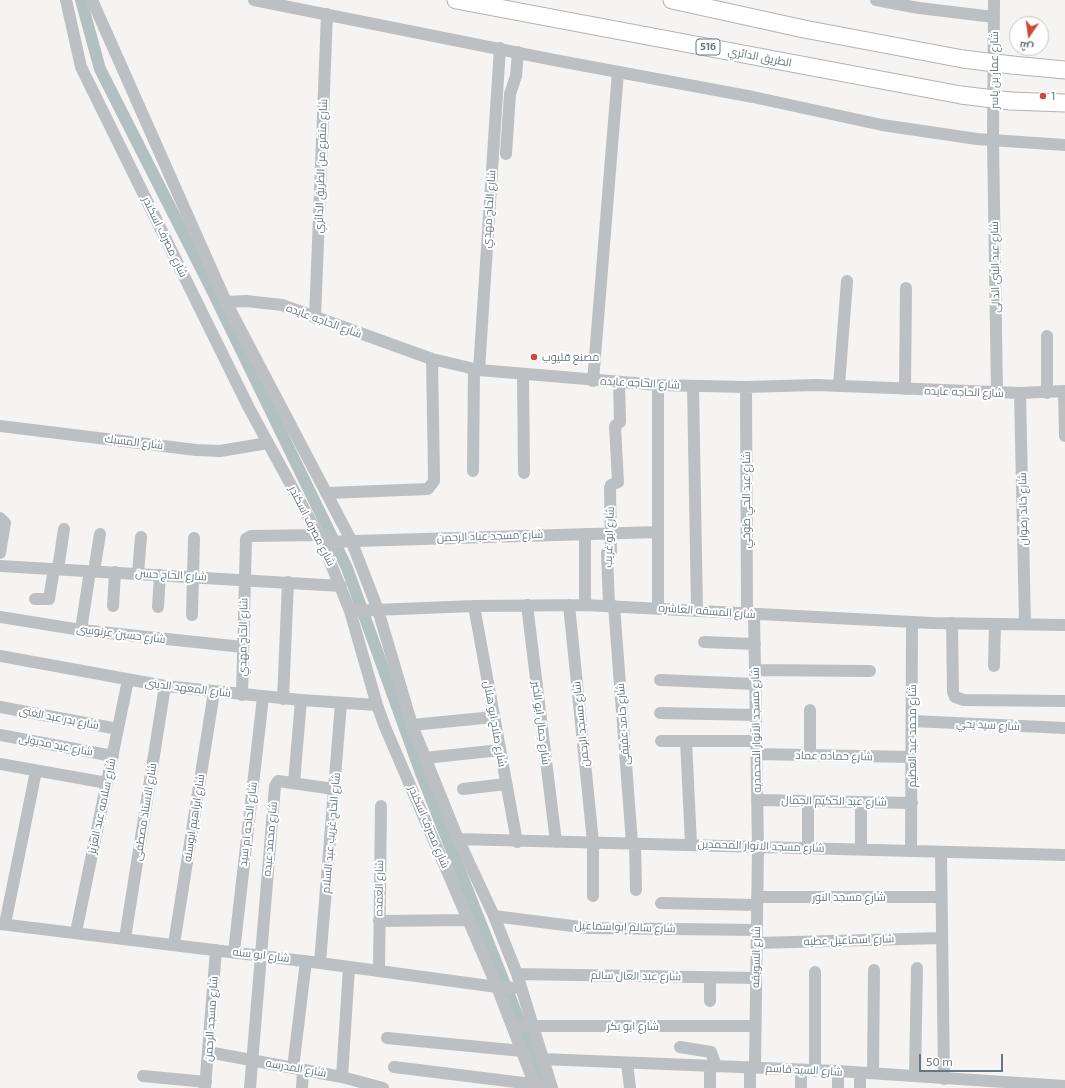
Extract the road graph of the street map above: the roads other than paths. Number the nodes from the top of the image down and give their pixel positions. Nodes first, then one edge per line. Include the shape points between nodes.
1 (66, 0) edge
2 (92, 0) edge
3 (254, 0) edge
4 (456, 0) edge
5 (672, 0) edge
6 (876, 0) edge
7 (994, 0) edge
8 (326, 14) junction
9 (994, 17) junction
10 (500, 48) junction
11 (518, 52) junction
12 (1065, 70) edge
13 (618, 72) junction
14 (1065, 103) edge
15 (993, 140) junction
16 (1065, 145) edge
17 (506, 154) dead end
18 (847, 281) dead end
19 (906, 288) dead end
20 (226, 302) junction
21 (315, 318) junction
22 (1047, 336) dead end
23 (432, 359) junction
24 (476, 369) junction
25 (523, 374) junction
26 (593, 381) junction
27 (619, 382) junction
28 (658, 385) junction
29 (693, 386) junction
30 (839, 386) junction
31 (746, 387) junction
32 (905, 389) junction
33 (1065, 392) edge
34 (997, 393) junction
35 (1020, 393) junction
36 (1047, 393) junction
37 (0, 426) edge
38 (1065, 436) edge
39 (268, 442) junction
40 (474, 472) dead end
41 (524, 473) dead end
42 (328, 493) junction
43 (0, 518) edge
44 (64, 529) dead end
45 (658, 532) junction
46 (610, 533) junction
47 (100, 534) dead end
48 (584, 534) junction
49 (141, 537) dead end
50 (194, 538) dead end
51 (320, 538) junction
52 (351, 540) junction
53 (0, 554) edge
54 (0, 566) edge
55 (56, 569) junction
56 (92, 571) junction
57 (115, 572) junction
58 (138, 573) junction
59 (160, 575) junction
60 (194, 577) junction
61 (244, 580) junction
62 (288, 582) junction
63 (341, 586) junction
64 (36, 599) dead end
65 (526, 605) junction
66 (569, 605) junction
67 (585, 605) junction
68 (113, 606) dead end
69 (474, 606) junction
70 (612, 606) junction
71 (158, 607) dead end
72 (658, 608) junction
73 (378, 610) junction
74 (697, 610) junction
75 (350, 611) junction
76 (192, 614) dead end
77 (750, 614) junction
78 (0, 616) edge
79 (912, 622) junction
80 (952, 623) junction
81 (995, 624) junction
82 (1026, 624) junction
83 (1065, 625) edge
84 (81, 630) junction
85 (704, 642) dead end
86 (755, 644) junction
87 (243, 647) junction
88 (0, 656) edge
89 (994, 666) dead end
90 (755, 670) junction
91 (870, 671) dead end
92 (128, 680) junction
93 (660, 680) dead end
94 (755, 684) junction
95 (165, 686) junction
96 (214, 692) junction
97 (242, 695) junction
98 (263, 697) junction
99 (282, 699) junction
100 (300, 700) junction
101 (1065, 701) edge
102 (341, 703) junction
103 (377, 705) junction
104 (0, 707) edge
105 (810, 710) dead end
106 (660, 713) dead end
107 (756, 715) junction
108 (494, 717) junction
109 (912, 721) junction
110 (412, 725) junction
111 (1065, 728) edge
112 (118, 729) junction
113 (0, 735) edge
114 (661, 740) dead end
115 (686, 741) junction
116 (756, 741) junction
117 (500, 750) junction
118 (756, 754) junction
119 (810, 755) junction
120 (113, 756) junction
121 (912, 757) junction
122 (425, 758) junction
123 (0, 764) edge
124 (36, 771) junction
125 (107, 783) junction
126 (294, 783) junction
127 (506, 784) junction
128 (334, 789) junction
129 (463, 789) dead end
130 (757, 800) junction
131 (808, 801) junction
132 (861, 802) junction
133 (912, 803) junction
134 (381, 806) dead end
135 (458, 839) junction
136 (517, 842) junction
137 (556, 842) junction
138 (593, 842) junction
139 (634, 843) junction
140 (691, 844) junction
141 (758, 846) junction
142 (808, 848) junction
143 (861, 849) junction
144 (911, 851) junction
145 (941, 852) junction
146 (1065, 855) edge
147 (636, 890) dead end
148 (593, 896) dead end
149 (941, 897) junction
150 (757, 901) junction
151 (661, 903) dead end
152 (494, 916) junction
153 (468, 920) junction
154 (379, 921) junction
155 (2, 924) edge
156 (756, 930) junction
157 (76, 932) junction
158 (125, 938) junction
159 (942, 938) junction
160 (756, 943) junction
161 (174, 944) junction
162 (216, 950) junction
163 (234, 952) junction
164 (259, 955) junction
165 (306, 961) junction
166 (320, 963) junction
167 (349, 967) junction
168 (917, 968) dead end
169 (874, 970) dead end
170 (378, 971) junction
171 (815, 972) dead end
172 (517, 974) junction
173 (710, 977) junction
174 (756, 978) junction
175 (497, 987) junction
176 (521, 988) junction
177 (710, 1001) dead end
178 (512, 1026) junction
179 (531, 1026) junction
180 (754, 1026) junction
181 (387, 1038) dead end
182 (680, 1047) dead end
183 (522, 1051) junction
184 (208, 1052) junction
185 (542, 1059) junction
186 (252, 1060) junction
187 (627, 1063) junction
188 (713, 1066) junction
189 (394, 1067) dead end
190 (752, 1068) junction
191 (298, 1069) junction
192 (801, 1070) junction
193 (815, 1071) junction
194 (838, 1072) junction
195 (860, 1073) junction
196 (873, 1073) junction
197 (915, 1076) junction
198 (342, 1077) junction
199 (944, 1079) junction
200 (147, 1080) edge
201 (927, 1083) edge
202 (206, 1085) edge
203 (535, 1086) edge
204 (1019, 1086) edge
205 (1065, 1086) edge
206 (551, 1087) edge
207 (1048, 1087) edge
208 (250, 1088) edge
209 (302, 1088) edge
210 (383, 1088) edge
211 (630, 1088) edge
212 (710, 1088) edge
213 (750, 1088) edge
214 (801, 1088) edge
215 (838, 1088) edge
216 (860, 1088) edge

1 - 39 street, شارع مصرف اسكندر via 81,67
2 - 20 street, شارع مصرف اسكندر
3 - 8 street
4 - 14 highway, الطريق الدائري / 516, bridge via 961,95 1010,101
5 - 12 highway, bridge via 804,29 963,59
6 - 9 street
7 - 9 street, شارع عمار بن ياسر
8 - 10 street
8 - 21 street, شارع متفرع من الطريق الدائري
9 - 15 street, شارع عمار بن ياسر
10 - 11 street
10 - 24 street, شارع الحاج مهدي
11 - 13 street
11 - 17 street via 516,76 510,94
13 - 15 street via 753,97 882,125
13 - 26 street
15 - 16 street
15 - 34 street, شارع عبد البنى الدالى
18 - 30 street
19 - 32 street
20 - 21 street, شارع الحاجه عايده via 264,302 287,307
20 - 42 street, شارع مصرف اسكندر
21 - 23 street, شارع الحاجه عايده
22 - 36 street
23 - 24 street, شارع الحاجه عايده
23 - 42 street via 432,486 428,489
24 - 25 street, شارع الحاجه عايده
24 - 40 street, شارع الحاج مهدي
25 - 26 street, شارع الحاجه عايده
25 - 41 street
26 - 27 street, شارع الحاجه عايده
27 - 28 street, شارع الحاجه عايده
27 - 46 street, شارع ابو غريب via 620,422 615,426 618,482 610,488
28 - 29 street, شارع الحاجه عايده
28 - 45 street
29 - 31 street, شارع الحاجه عايده
29 - 74 street
30 - 31 street, شارع الحاجه عايده
30 - 32 street, شارع الحاجه عايده
31 - 77 street, شارع عبد الحي طوخي
32 - 34 street, شارع الحاجه عايده
33 - 36 street, شارع الحاجه عايده
33 - 38 street
34 - 35 street, شارع الحاجه عايده
35 - 36 street, شارع الحاجه عايده
35 - 82 street, شارع خالد رضوان
37 - 39 street, شارع المسبك via 196,450 220,451
39 - 51 street, شارع مصرف اسكندر
42 - 52 street, شارع مصرف اسكندر
43 - 53 street via 5,522
44 - 55 street
45 - 46 street, شارع مسجد عباد الرحمن
45 - 72 street
46 - 48 street, شارع مسجد عباد الرحمن
46 - 70 street, شارع ابو غريب via 610,552 607,553
47 - 56 street
48 - 52 street, شارع مسجد عباد الرحمن
48 - 67 street
49 - 58 street
50 - 60 street
51 - 52 street, شارع مسجد عباد الرحمن
51 - 61 street, شارع الحاج مهدي via 248,537 245,542
51 - 63 street, شارع مصرف اسكندر
52 - 73 street, شارع مصرف اسكندر
54 - 55 street, شارع الحاج حسن
55 - 56 street, شارع الحاج حسن
55 - 64 street via 48,599
56 - 57 street, شارع الحاج حسن
56 - 84 street
57 - 58 street, شارع الحاج حسن
57 - 68 street
58 - 59 street, شارع الحاج حسن
59 - 60 street, شارع الحاج حسن
59 - 71 street
60 - 61 street, شارع الحاج حسن
60 - 76 street
61 - 62 street, شارع الحاج حسن
61 - 87 street, شارع الحاج مهدي
62 - 63 street, شارع الحاج حسن
62 - 99 street
63 - 75 street, شارع مصرف اسكندر
65 - 66 street, شارع المسقه العاشره
65 - 69 street, شارع المسقه العاشره
65 - 137 street, شارع جمال ابو الخير
66 - 67 street, شارع المسقه العاشره
66 - 138 street, شارع مسجد الرحمن
67 - 70 street, شارع المسقه العاشره
69 - 73 street, شارع المسقه العاشره
69 - 108 street, شارع صلاح ابو هلال
70 - 72 street, شارع المسقه العاشره
70 - 139 street, شارع حامد عفيفى
72 - 74 street, شارع المسقه العاشره
73 - 75 street, شارع المسقه العاشره
73 - 110 street, شارع مصرف اسكندر
74 - 77 street, شارع المسقه العاشره
75 - 103 street, شارع مصرف اسكندر
77 - 79 street, شارع المسقه العاشره
77 - 86 street, شارع مسجد الانوار المحمديه
78 - 84 street, شارع حسين عرنوسى
79 - 80 street, شارع المسقه العاشره
79 - 109 street, شارع محمد عبد العظيم
80 - 81 street, شارع المسقه العاشره
80 - 101 street via 955,697
81 - 82 street, شارع المسقه العاشره
81 - 89 street
82 - 83 street, شارع المسقه العاشره
84 - 87 street, شارع حسين عرنوسى
85 - 86 street
86 - 90 street, شارع مسجد الانوار المحمديه
87 - 97 street, شارع الحاج مهدي
88 - 92 street, شارع المعهد الدينى
90 - 91 street
90 - 94 street, شارع مسجد الانوار المحمديه
92 - 95 street, شارع المعهد الدينى
92 - 112 street, شارع سلامه عبد العزيز
93 - 94 street
94 - 107 street, شارع مسجد الانوار المحمديه
95 - 96 street, شارع المعهد الدينى
95 - 158 street, شارع الاستاذ مصطفى
96 - 97 street, شارع المعهد الدينى
96 - 161 street, شارع ابراهيم ابوسنه
97 - 98 street, شارع المعهد الدينى
98 - 99 street, شارع المعهد الدينى
98 - 163 street, شارع الحاجه ام سيد
99 - 100 street, شارع المعهد الدينى
100 - 102 street, شارع المعهد الدينى
100 - 126 street
102 - 103 street, شارع المعهد الدينى
102 - 128 street, شارع الحاج غريب عبد السلام
103 - 153 street, شارع مصرف اسكندر
104 - 112 street, شارع بدر عبد الغنى
105 - 119 street
106 - 107 street
107 - 116 street, شارع مسجد الانوار المحمديه
108 - 110 street
108 - 117 street, شارع صلاح ابو هلال
109 - 111 street, شارع سيد يحي
109 - 121 street, شارع محمد عبد العظيم
110 - 122 street, شارع مصرف اسكندر
112 - 120 street, شارع سلامه عبد العزيز
113 - 120 street, شارع عيد مدبولى
114 - 115 street
115 - 116 street
115 - 140 street
116 - 118 street, شارع مسجد الانوار المحمديه
117 - 122 street
117 - 127 street, شارع صلاح ابو هلال
118 - 119 street, شارع حماده عماد
118 - 130 street, شارع مسجد الانوار المحمديه
119 - 121 street, شارع حماده عماد
120 - 125 street, شارع سلامه عبد العزيز
121 - 133 street, شارع محمد عبد العظيم
122 - 135 street, شارع مصرف اسكندر
123 - 124 street
124 - 125 street
124 - 155 street
125 - 157 street, شارع سلامه عبد العزيز
126 - 128 street, شارع محمد عبده
126 - 164 street, شارع محمد عبده via 278,781 275,786
127 - 129 street
127 - 136 street, شارع صلاح ابو هلال
128 - 166 street, شارع الحاج غريب عبد السلام
130 - 131 street, شارع عبد الحكيم الجمال
130 - 141 street, شارع مسجد الانوار المحمديه
131 - 132 street, شارع عبد الحكيم الجمال
131 - 142 street
132 - 133 street, شارع عبد الحكيم الجمال
132 - 143 street
133 - 144 street, شارع محمد عبد العظيم
134 - 154 street, شارع العمده
135 - 136 street, شارع مسجد الانوار المحمدين
135 - 152 street, شارع مصرف اسكندر
136 - 137 street, شارع مسجد الانوار المحمدين
137 - 138 street, شارع مسجد الانوار المحمدين
138 - 139 street, شارع مسجد الانوار المحمدين
138 - 148 street, شارع مسجد الرحمن
139 - 140 street, شارع مسجد الانوار المحمدين
139 - 147 street, شارع حامد عفيفى
140 - 141 street, شارع مسجد الانوار المحمدين
141 - 142 street, شارع مسجد الانوار المحمدين
141 - 150 street, شارع السويقه
142 - 143 street, شارع مسجد الانوار المحمدين
143 - 144 street, شارع مسجد الانوار المحمدين
144 - 145 street, شارع مسجد الانوار المحمدين
145 - 146 street, شارع مسجد الانوار المحمدين
145 - 149 street
149 - 150 street, شارع مسجد النور
149 - 159 street
150 - 151 street, شارع مسجد النور
150 - 156 street, شارع السويقه
152 - 156 street, شارع سالم ابواسماعيل via 588,928
152 - 172 street, شارع مصرف اسكندر
153 - 154 street
153 - 175 street, شارع مصرف اسكندر
154 - 170 street, شارع العمده
155 - 157 street, شارع ابو سنه
156 - 160 street, شارع السويقه
157 - 158 street, شارع ابو سنه
158 - 161 street, شارع ابو سنه
159 - 160 street, شارع اسماعيل عطيه
159 - 199 street
160 - 174 street, شارع السويقه
161 - 162 street, شارع ابو سنه
162 - 163 street, شارع ابو سنه
162 - 184 street, شارع مسجد الرحمن
163 - 164 street, شارع ابو سنه
164 - 165 street, شارع ابو سنه
164 - 186 street
165 - 166 street, شارع ابو سنه
165 - 191 street
166 - 167 street, شارع ابو سنه
167 - 170 street, شارع ابو سنه
167 - 198 street
168 - 197 street
169 - 196 street
170 - 175 street, شارع ابو سنه
171 - 193 street
172 - 173 street, شارع عبد العال سالم
172 - 176 street, شارع مصرف اسكندر
173 - 174 street, شارع عبد العال سالم
173 - 177 street
174 - 180 street, شارع السويقه
175 - 176 street, شارع ابو سنه
175 - 178 street, شارع مصرف اسكندر
176 - 179 street, شارع مصرف اسكندر
178 - 179 street, شارع ابو بكر
178 - 183 street, شارع مصرف اسكندر
179 - 180 street, شارع ابو بكر
179 - 185 street, شارع مصرف اسكندر
180 - 190 street, شارع السويقه
181 - 183 street
182 - 188 street via 711,1052
183 - 203 street, شارع مصرف اسكندر
184 - 186 street, شارع المدرسه
184 - 202 street, شارع مسجد الرحمن
185 - 187 street, شارع السيد قاسم
185 - 206 street, شارع مصرف اسكندر
186 - 191 street, شارع المدرسه
186 - 208 street
187 - 188 street, شارع السيد قاسم
187 - 211 street
188 - 190 street, شارع السيد قاسم
188 - 212 street
189 - 203 street
190 - 192 street, شارع السيد قاسم
190 - 213 street, شارع السويقه
191 - 198 street, شارع المدرسه
191 - 209 street
192 - 193 street, شارع السيد قاسم
192 - 214 street
193 - 194 street, شارع السيد قاسم
194 - 195 street, شارع السيد قاسم
194 - 215 street
195 - 196 street, شارع السيد قاسم
195 - 216 street
196 - 197 street, شارع السيد قاسم
197 - 201 street, شارع السيد قاسم
198 - 210 street, شارع المدرسه
199 - 201 street, شارع السيد قاسم
199 - 204 street, شارع السيد قاسم
200 - 202 street
203 - 206 street
204 - 207 street, شارع السيد قاسم
205 - 207 street, شارع السيد قاسم

